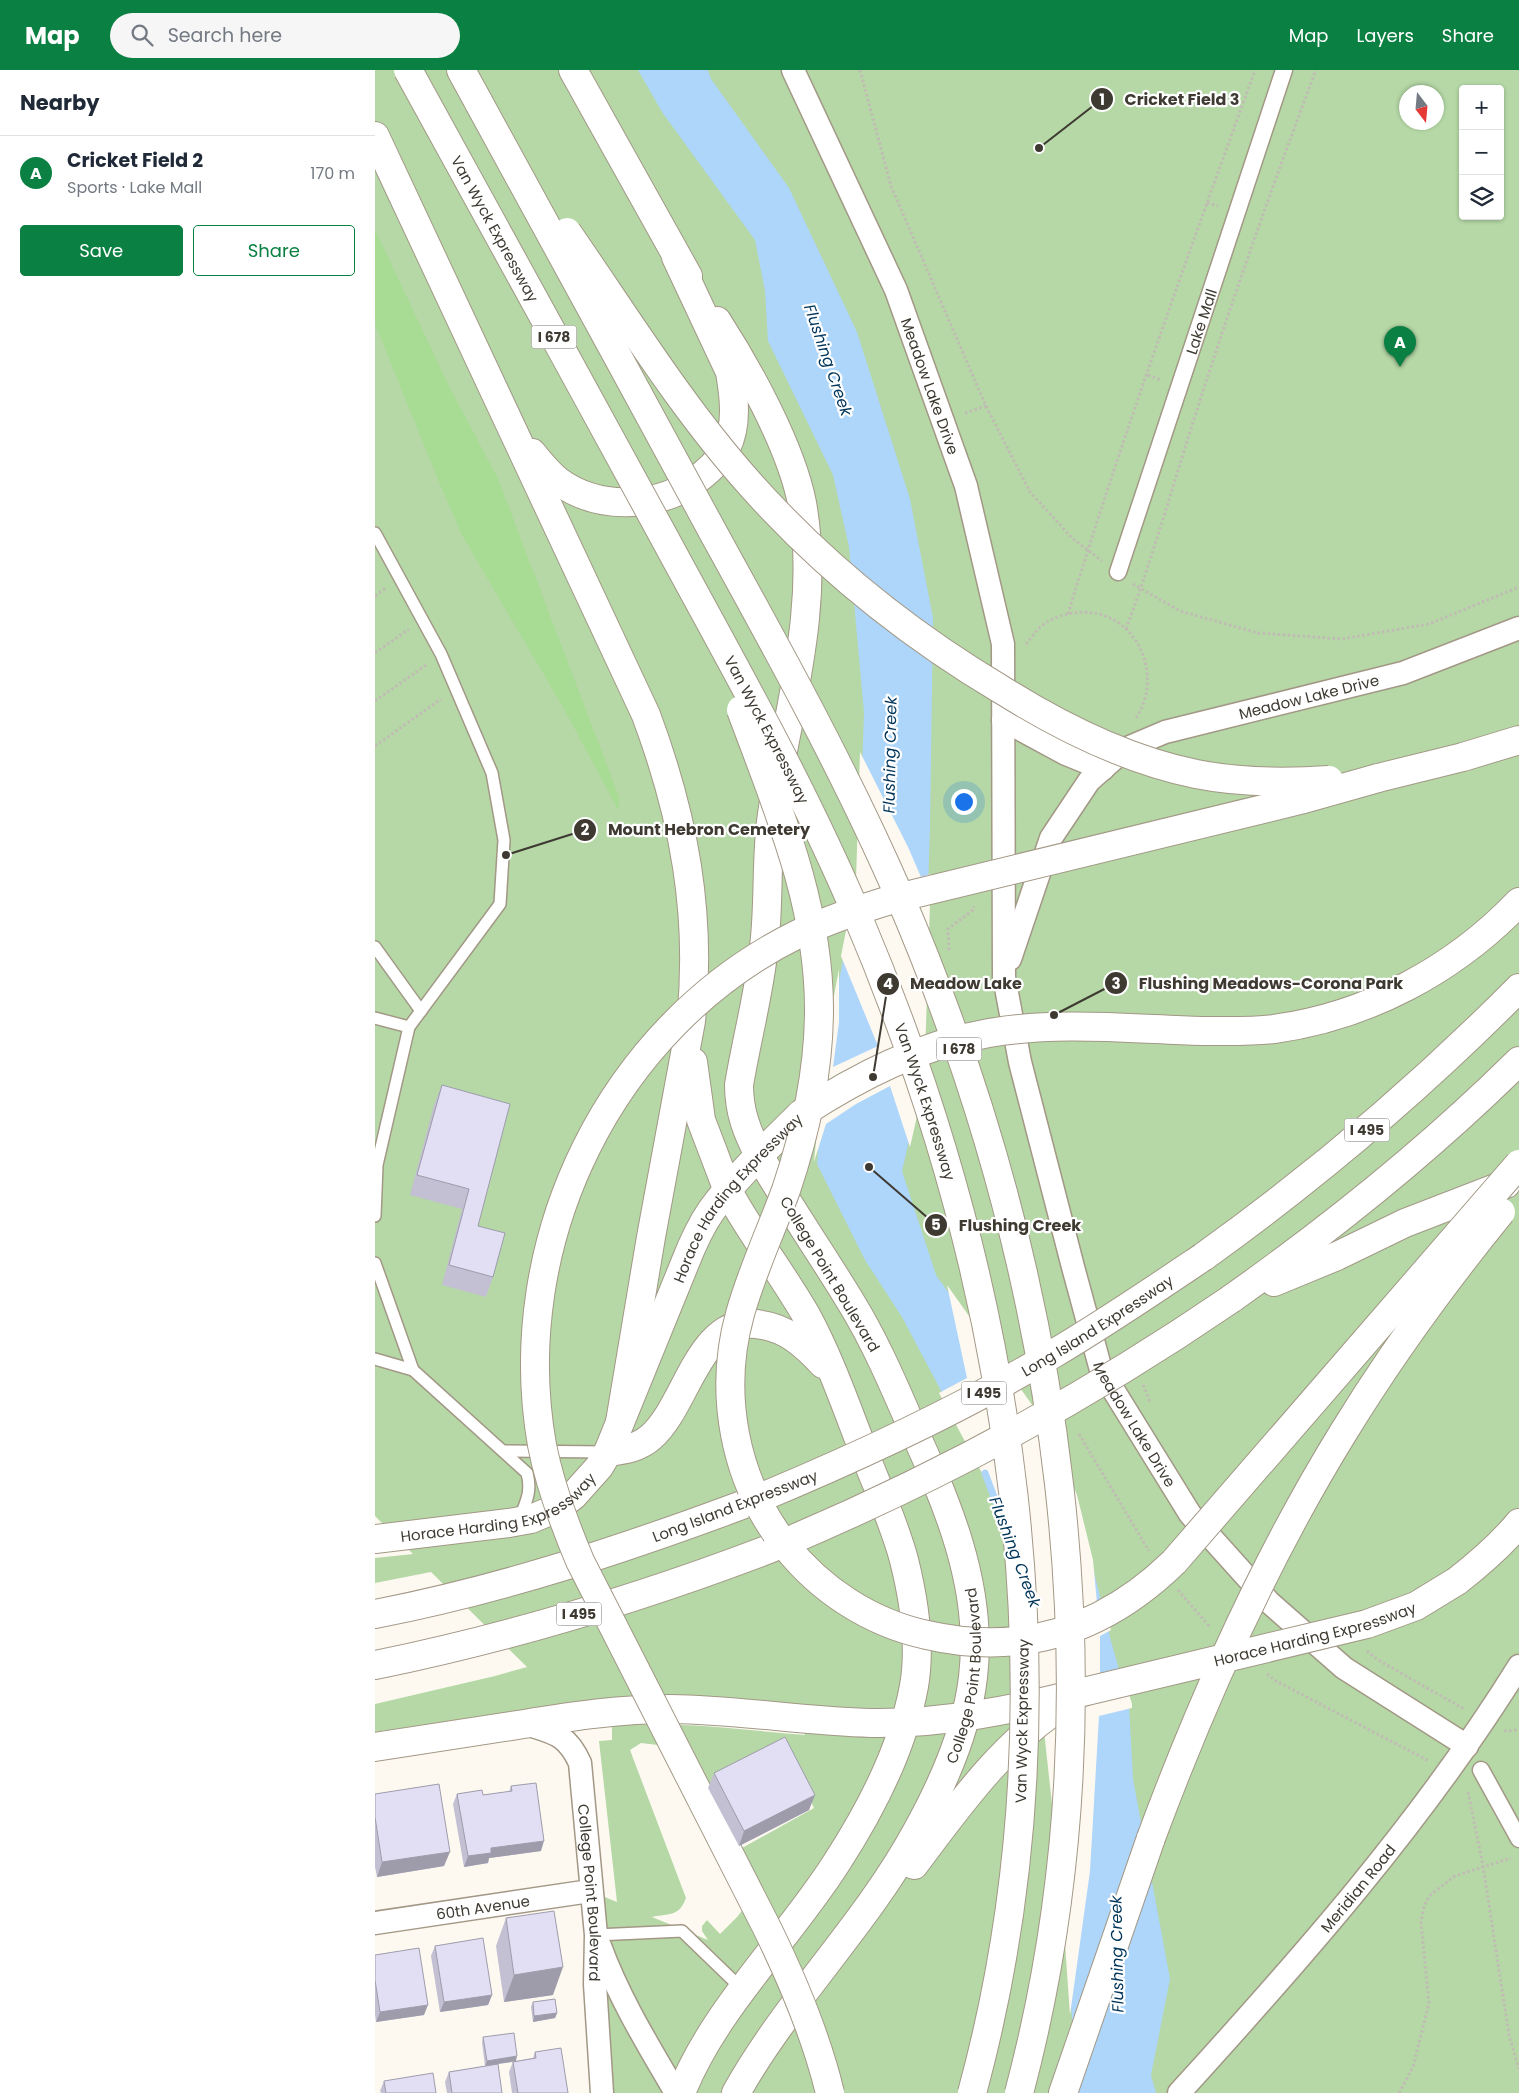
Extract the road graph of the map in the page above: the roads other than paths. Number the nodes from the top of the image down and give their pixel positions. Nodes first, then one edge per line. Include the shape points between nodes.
1 (408, 70) edge
2 (461, 70) edge
3 (573, 70) edge
4 (793, 70) edge
5 (1284, 70) edge
6 (479, 103) junction
7 (375, 136) edge
8 (676, 257) junction
9 (489, 378) junction
10 (375, 533) edge
11 (1118, 572) road end
12 (700, 604) junction
13 (1519, 628) edge
14 (1003, 720) junction
15 (1519, 740) edge
16 (1103, 768) junction
17 (1378, 778) junction
18 (1519, 902) edge
19 (375, 947) edge
20 (1004, 977) junction
21 (1519, 988) edge
22 (421, 1011) junction
23 (375, 1018) edge
24 (691, 1021) junction
25 (409, 1027) junction
26 (1519, 1061) edge
27 (759, 1155) junction
28 (1519, 1164) edge
29 (1519, 1179) edge
30 (728, 1190) junction
31 (1519, 1190) edge
32 (375, 1216) edge
33 (375, 1263) edge
34 (1231, 1299) junction
35 (375, 1359) edge
36 (413, 1370) junction
37 (833, 1374) junction
38 (621, 1422) junction
39 (503, 1451) junction
40 (608, 1452) junction
41 (518, 1521) junction
42 (1519, 1523) edge
43 (375, 1539) edge
44 (375, 1614) edge
45 (375, 1665) edge
46 (1519, 1666) edge
47 (1039, 1713) junction
48 (965, 1717) junction
49 (905, 1722) junction
50 (525, 1724) junction
51 (1467, 1746) junction
52 (375, 1747) edge
53 (1481, 1770) dead end
54 (1519, 1838) edge
55 (591, 1891) junction
56 (375, 1923) edge
57 (851, 1933) junction
58 (596, 1935) junction
59 (743, 1990) junction
60 (602, 2093) edge
61 (676, 2093) edge
62 (681, 2093) edge
63 (736, 2093) edge
64 (830, 2093) edge
65 (971, 2093) edge
66 (1019, 2093) edge
67 (1063, 2093) edge
68 (1179, 2093) edge

1 - 12 main road, Van Wyck Expressway / I 678, bridge
2 - 6 main road, I 678
3 - 8 main road
4 - 14 street, Meadow Lake Drive via 897,290 965,486 1003,644
5 - 11 street, Lake Mall
6 - 17 main road, bridge via 654,359 730,460 817,553 878,606 982,678 1051,719 1109,746 1166,766 1212,777 1262,783
6 - 66 main road, I 678, bridge via 741,582 849,789 898,894 939,995 991,1154 1025,1283 1049,1406 1063,1512 1069,1599 1070,1730 1061,1871 1047,1973
7 - 9 main road
8 - 9 main road via 724,356 733,393 732,430 727,448 702,476 684,488 642,502 619,502 579,492 559,481 529,450
8 - 27 main road, College Point Boulevard via 729,340 772,423 794,474 806,532 807,590 803,636 771,816 765,938 739,1085 743,1120
9 - 24 main road via 639,700 669,780 683,837 692,900 695,958
10 - 22 lane via 441,654 492,773 504,840 500,904
12 - 28 main road, bridge via 798,868 811,922 818,985 816,1070 805,1128 735,1333 730,1380 733,1427 745,1473 773,1529 805,1568 849,1603 872,1616 922,1634 947,1640 997,1643 1024,1641 1070,1630 1092,1622 1135,1596 1186,1548
12 - 65 main road, Van Wyck Expressway / I 678, bridge via 831,856 899,1020 929,1104 964,1230 1003,1414 1017,1517 1023,1601 1021,1810 1007,1934
13 - 16 street, Meadow Lake Drive via 1403,673 1165,732 1125,749
14 - 16 street via 1066,754
14 - 20 street, Meadow Lake Drive
15 - 17 main road
16 - 20 street, Meadow Lake Drive via 1089,781 1051,838
17 - 64 main road, bridge via 897,898 798,935 738,971 675,1024 613,1100 567,1187 547,1253 537,1320 538,1417 549,1476 580,1561 795,1986
18 - 27 main road, Horace Harding Expressway, bridge via 1459,956 1431,974 1342,1013 1274,1028 1202,1031 1052,1027 962,1039 896,1061 849,1084 801,1114
19 - 22 lane
20 - 51 street, Meadow Lake Drive via 1020,1062 1101,1370 1189,1514 1270,1603 1344,1668
21 - 44 main road, Long Island Expressway / I 495, bridge via 1354,1142 1287,1196 1203,1257 1005,1382 859,1455 750,1502 576,1564
22 - 25 lane
23 - 25 lane
24 - 30 main road via 691,1048 701,1120
24 - 38 main road
25 - 32 lane via 377,1165
26 - 34 main road, I 495 via 1429,1146 1363,1201
27 - 30 main road, Horace Harding Expressway
27 - 48 main road, College Point Boulevard via 873,1340 925,1455 956,1534 969,1581 973,1615 973,1678
29 - 34 main road
30 - 37 main road via 807,1317
30 - 38 main road, Horace Harding Expressway via 696,1237
31 - 67 main road, bridge via 1438,1292 1381,1374 1324,1464 1255,1593 1177,1769
33 - 36 lane
34 - 45 main road, I 495, bridge via 1145,1357 993,1445 887,1498 777,1546 569,1617
35 - 36 lane
36 - 39 lane
37 - 40 main road via 803,1344 785,1332 766,1325 738,1324 714,1339 670,1415 655,1434 636,1446
37 - 49 main road via 893,1528 908,1580 916,1648 914,1685
38 - 40 main road, Horace Harding Expressway
39 - 40 lane
39 - 41 lane via 527,1473 530,1486
40 - 41 main road, Horace Harding Expressway via 595,1472 555,1510
41 - 43 main road, Horace Harding Expressway
42 - 47 main road, Horace Harding Expressway, bridge via 1491,1554 1415,1606 1367,1624 1083,1692
46 - 51 street, Meridian Road
47 - 48 main road
47 - 57 main road via 971,1790 879,1913
48 - 49 main road
48 - 57 main road, College Point Boulevard via 945,1777 916,1833
49 - 50 main road via 853,1722 671,1709 591,1714
49 - 59 main road via 881,1782 849,1843 811,1900
50 - 52 main road
50 - 55 street, College Point Boulevard via 568,1741 580,1763
51 - 68 street, Meridian Road via 1323,1929
53 - 54 street
55 - 56 street, 60th Avenue
55 - 58 street, College Point Boulevard
57 - 63 main road, College Point Boulevard via 763,2049
58 - 59 lane via 682,1931
58 - 60 street, College Point Boulevard via 595,1984
58 - 61 street via 631,2016
59 - 62 main road via 703,2049

